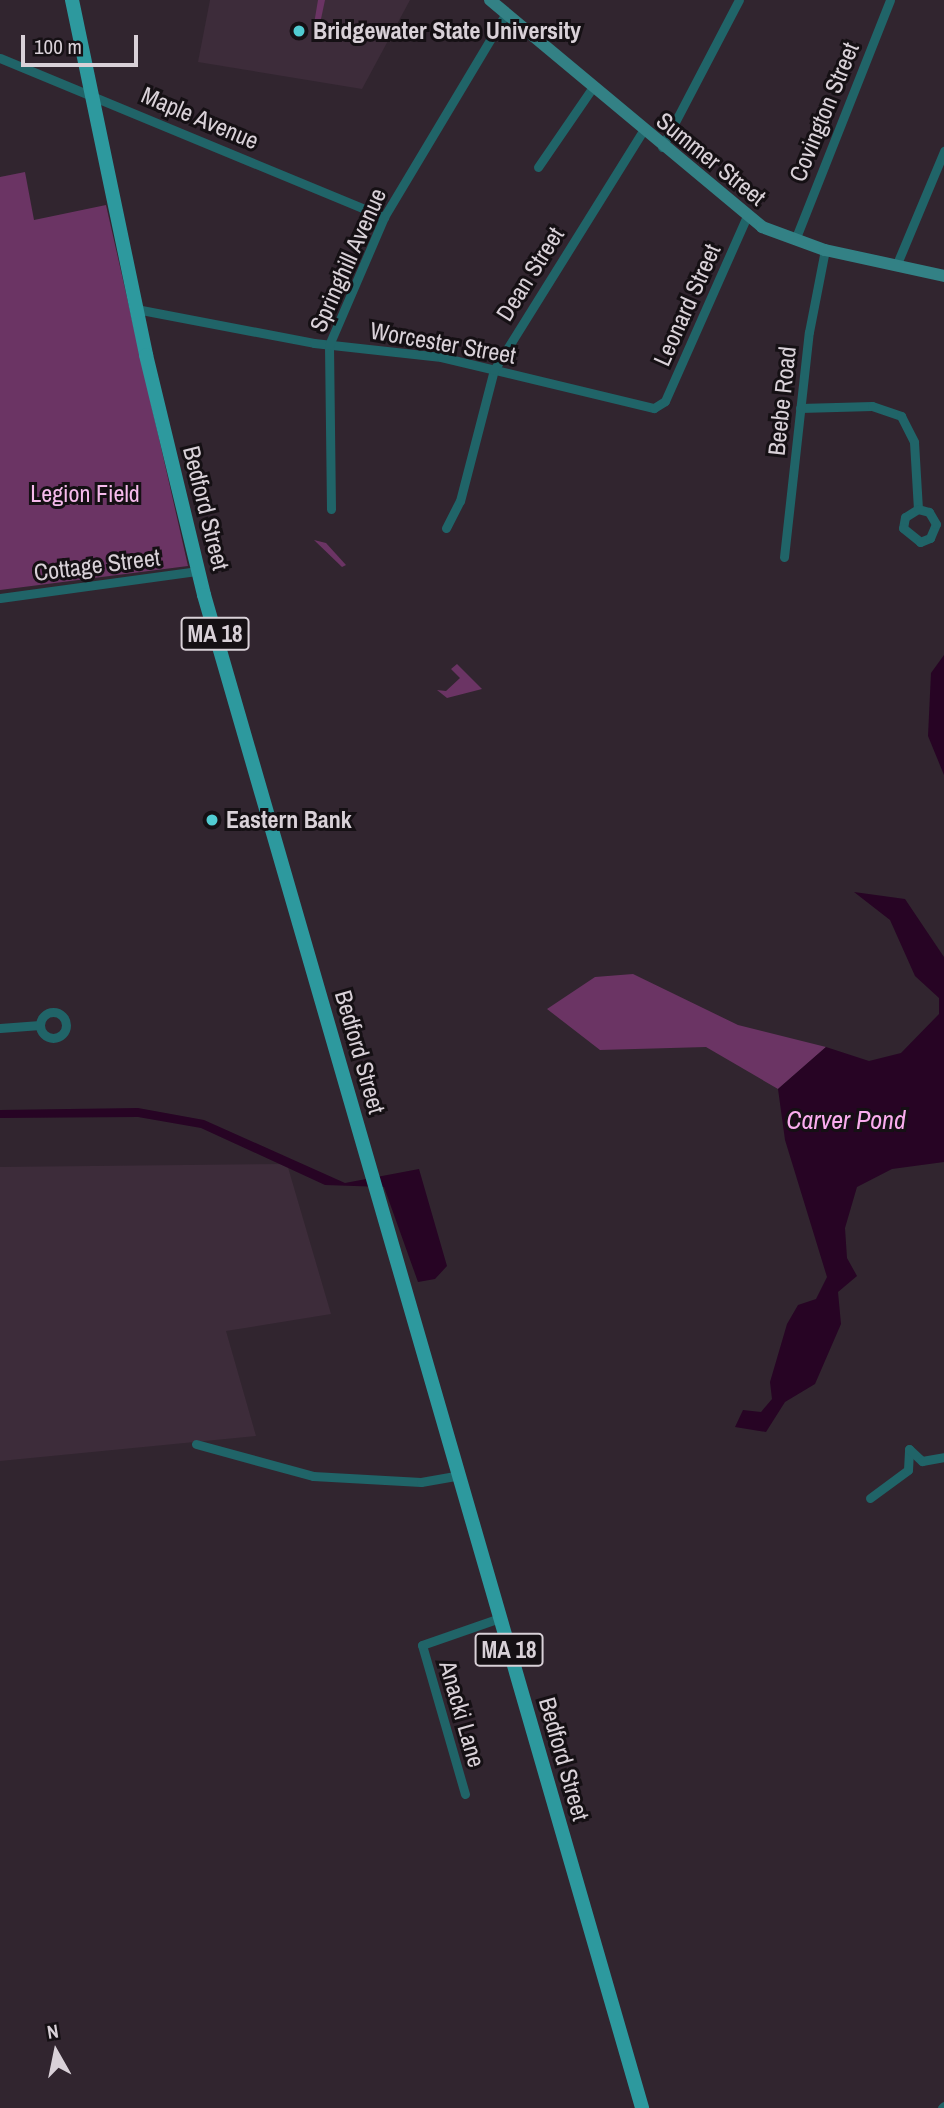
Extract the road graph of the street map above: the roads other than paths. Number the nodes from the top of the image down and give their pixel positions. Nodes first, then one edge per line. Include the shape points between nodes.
1 (72, 0) edge
2 (490, 0) edge
3 (739, 0) edge
4 (890, 0) edge
5 (506, 13) junction
6 (0, 58) edge
7 (593, 87) junction
8 (90, 91) junction
9 (643, 131) junction
10 (662, 147) junction
11 (944, 151) edge
12 (538, 167) dead end
13 (747, 216) junction
14 (384, 217) junction
15 (795, 240) junction
16 (825, 250) junction
17 (896, 265) junction
18 (944, 275) edge
19 (136, 309) junction
20 (330, 345) junction
21 (494, 370) junction
22 (658, 407) joint
23 (800, 408) junction
24 (331, 509) dead end
25 (918, 509) dead end
26 (446, 528) dead end
27 (784, 557) dead end
28 (198, 571) junction
29 (0, 598) edge
30 (40, 1025) dead end
31 (0, 1028) edge
32 (196, 1444) dead end
33 (944, 1457) edge
34 (459, 1475) junction
35 (870, 1498) dead end
36 (500, 1618) junction
37 (465, 1794) dead end
38 (642, 2108) edge

1 - 8 main road, Bedford Street / MA 18
2 - 5 main road, Summer Street
3 - 10 street
4 - 15 street, Covington Street
5 - 7 main road, Summer Street
5 - 14 street, Springhill Avenue
6 - 8 street, Maple Avenue
7 - 9 main road, Summer Street
7 - 12 street
8 - 14 street, Maple Avenue
8 - 19 main road, Bedford Street / MA 18
9 - 10 main road, Summer Street
9 - 21 street, Dean Street
10 - 13 main road, Summer Street
11 - 17 street
13 - 15 main road, Summer Street
13 - 22 street, Leonard Street
14 - 20 street, Springhill Avenue
15 - 16 main road, Summer Street
16 - 17 main road, Summer Street
16 - 23 street, Beebe Road
17 - 18 main road, Summer Street
19 - 20 street, Worcester Street
19 - 28 main road, Bedford Street / MA 18
20 - 21 street, Worcester Street via 427,355
20 - 24 street, Springhill Avenue
21 - 22 street, Worcester Street
21 - 26 street, Dean Street via 460,501
23 - 25 street via 872,406 901,416 914,442
23 - 27 street, Beebe Road
28 - 29 street, Cottage Street
28 - 34 main road, Bedford Street / MA 18
30 - 31 street
32 - 34 street via 313,1476 369,1474 421,1482
33 - 35 street via 922,1461 909,1449 908,1470
34 - 36 main road, Bedford Street / MA 18
36 - 37 street, Anacki Lane via 422,1645
36 - 38 main road, Bedford Street / MA 18

